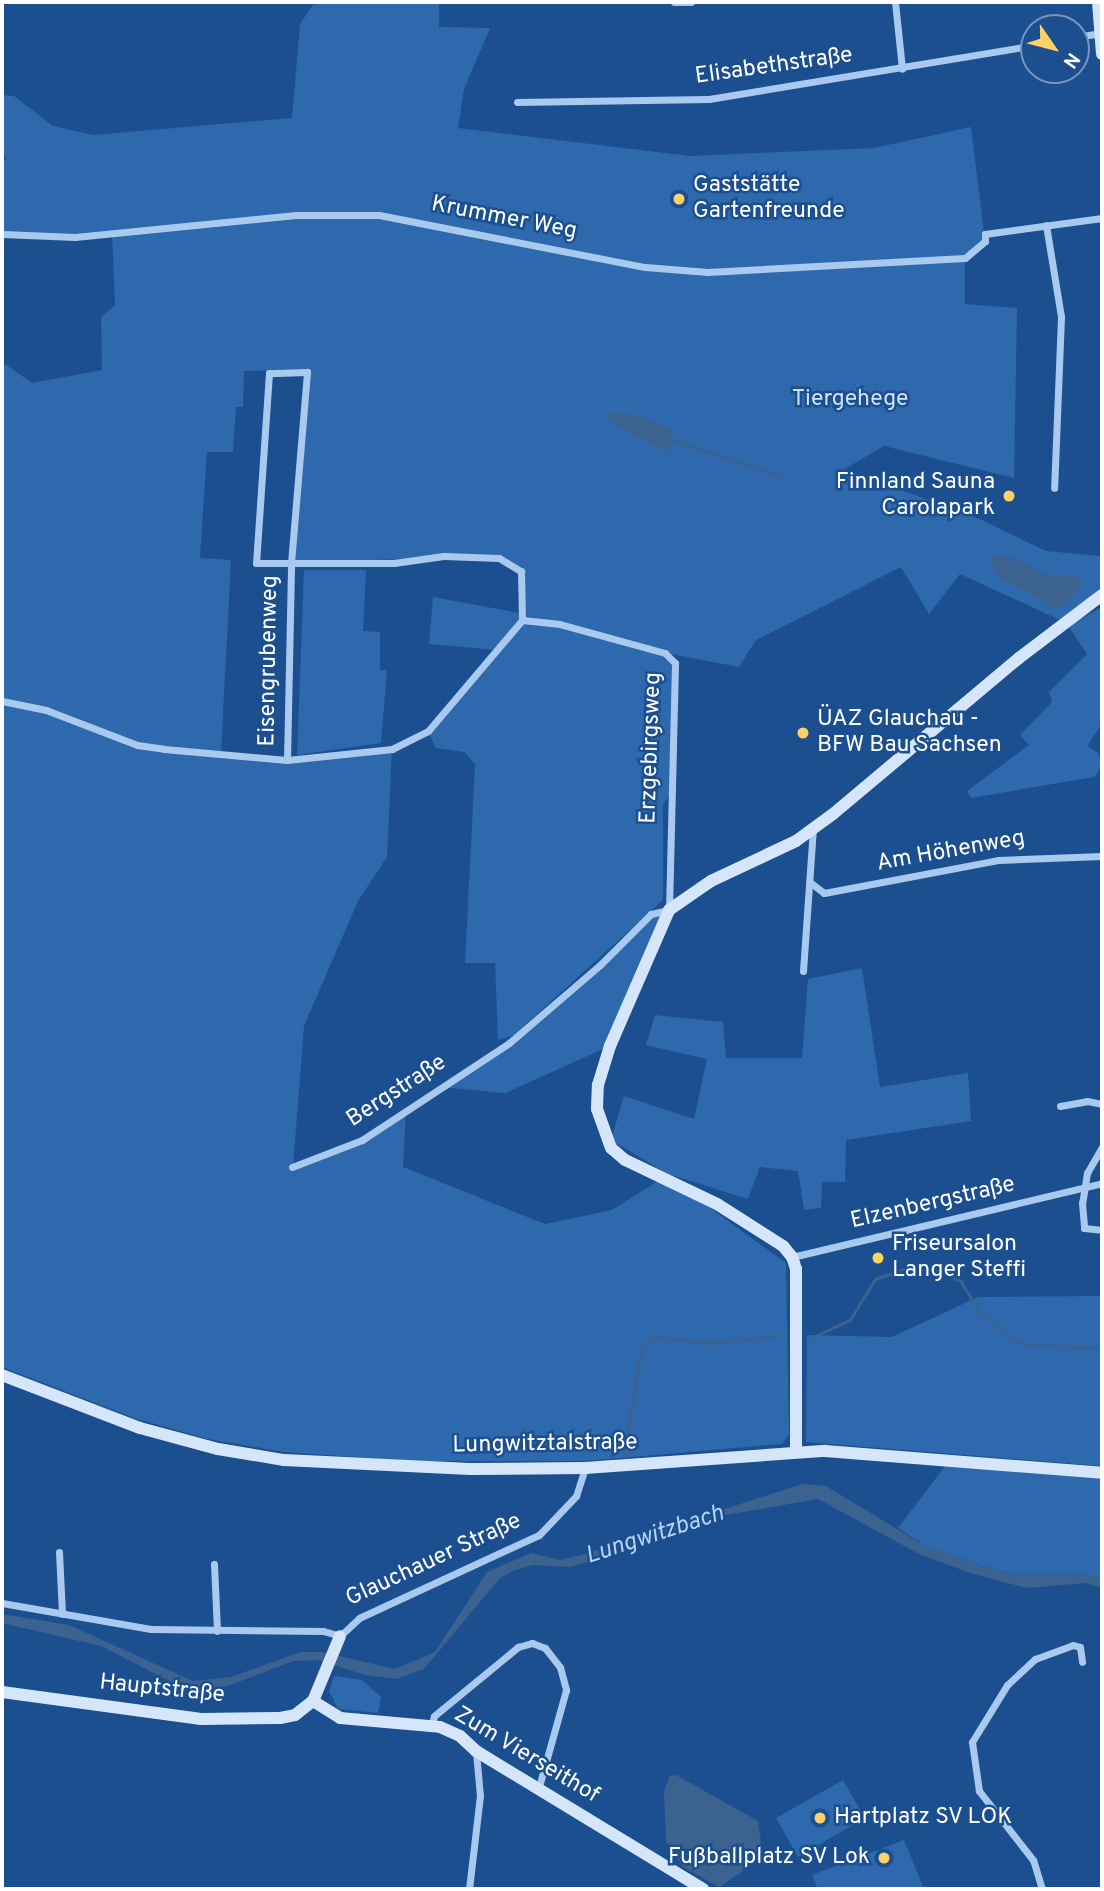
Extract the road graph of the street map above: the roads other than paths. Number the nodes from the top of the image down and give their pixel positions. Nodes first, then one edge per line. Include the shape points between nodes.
1 (691, 2) edge
2 (895, 2) edge
3 (1098, 2) edge
4 (675, 3) edge
5 (1100, 33) junction
6 (1090, 35) edge
7 (1020, 48) edge
8 (1102, 54) edge
9 (902, 69) junction
10 (517, 102) dead end
11 (1102, 218) edge
12 (1046, 225) junction
13 (2, 234) edge
14 (1054, 488) dead end
15 (291, 563) junction
16 (1102, 595) edge
17 (522, 621) junction
18 (2, 701) edge
19 (287, 760) junction
20 (814, 828) junction
21 (1102, 856) edge
22 (811, 883) junction
23 (669, 910) junction
24 (803, 971) dead end
25 (1102, 1104) edge
26 (1060, 1106) dead end
27 (1102, 1147) edge
28 (292, 1167) dead end
29 (1102, 1183) edge
30 (1082, 1188) junction
31 (1102, 1230) edge
32 (792, 1257) junction
33 (2, 1375) edge
34 (796, 1452) junction
35 (585, 1468) junction
36 (1102, 1473) edge
37 (59, 1552) dead end
38 (214, 1564) dead end
39 (2, 1603) edge
40 (62, 1614) junction
41 (217, 1631) junction
42 (340, 1636) junction
43 (1082, 1662) dead end
44 (2, 1692) edge
45 (313, 1701) junction
46 (431, 1726) junction
47 (476, 1751) junction
48 (539, 1787) junction
49 (468, 1889) edge
50 (703, 1889) edge
51 (1042, 1889) edge

1 - 4 street
2 - 9 street
3 - 5 street
5 - 6 street
5 - 8 street
7 - 9 street, Elisabethstraße
9 - 10 street, Elisabethstraße via 709,99
11 - 12 street
12 - 13 street, Krummer Weg via 985,234 985,241 965,258 708,272 645,267 379,215 296,215 75,237
12 - 14 street via 1060,317
15 - 15 street, Eisengrubenweg via 256,563 269,373 307,372
15 - 17 street, Eisengrubenweg via 493,557 521,571
15 - 19 street, Eisengrubenweg
16 - 20 street
17 - 19 street via 451,707 407,744
17 - 23 street, Erzgebirgsweg via 560,624 665,653 675,663
18 - 19 street via 46,710 137,745
20 - 22 street
20 - 23 street via 689,894
21 - 22 street, Am Höhenweg via 998,860 824,893
22 - 24 street via 805,906
23 - 28 street, Bergstraße via 651,914 600,965 515,1037 362,1140
23 - 32 street via 610,1046 598,1085 601,1129 625,1160 717,1204 783,1246
25 - 26 street via 1087,1101
27 - 30 street
29 - 30 street, Elzenbergstraße
30 - 31 street via 1084,1228
30 - 32 street, Elzenbergstraße
32 - 34 street via 796,1269
33 - 35 street, Lungwitztalstraße via 140,1428 250,1455 380,1466
34 - 35 street, Lungwitztalstraße
34 - 36 street, Lungwitztalstraße
35 - 42 street, Glauchauer Straße via 576,1496 539,1535 359,1618
37 - 40 street
38 - 41 street
39 - 40 street
40 - 41 street via 151,1629
41 - 42 street via 323,1631
42 - 45 street, Glauchauer Straße
43 - 51 street via 1080,1647 1073,1645 1035,1659 1007,1685 972,1742 979,1791 1033,1860
44 - 45 street, Hauptstraße via 201,1719 280,1718 295,1715
45 - 46 street, Zum Vierseithof via 340,1718
46 - 47 street, Zum Vierseithof via 460,1737
46 - 48 street via 435,1716 518,1647 532,1643 545,1648 560,1667 566,1690
47 - 48 street, Zum Vierseithof
47 - 49 street via 480,1796
48 - 50 street, Zum Vierseithof

